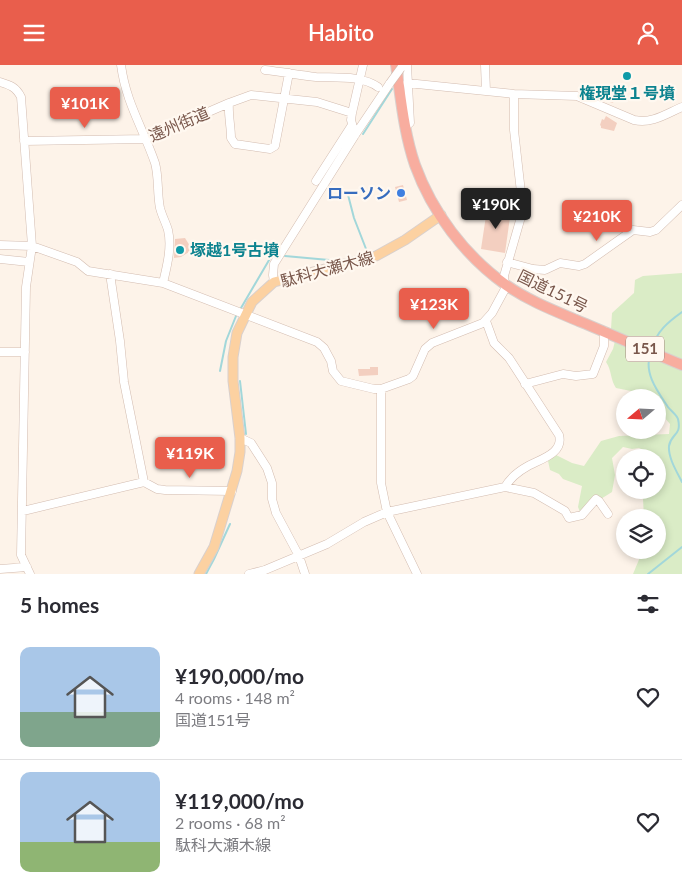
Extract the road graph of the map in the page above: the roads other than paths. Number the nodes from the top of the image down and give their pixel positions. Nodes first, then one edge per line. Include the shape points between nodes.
1 (121, 65) edge
2 (363, 65) edge
3 (485, 65) edge
4 (402, 66) edge
5 (265, 70) dead end
6 (290, 73) junction
7 (360, 79) junction
8 (0, 82) edge
9 (406, 83) junction
10 (378, 87) dead end
11 (486, 91) junction
12 (514, 94) junction
13 (285, 98) junction
14 (229, 103) junction
15 (682, 107) edge
16 (352, 113) junction
17 (355, 125) junction
18 (405, 126) junction
19 (355, 135) junction
20 (146, 139) junction
21 (24, 141) junction
22 (316, 181) dead end
23 (682, 205) edge
24 (441, 215) junction
25 (0, 245) edge
26 (32, 246) junction
27 (0, 259) edge
28 (507, 262) junction
29 (29, 263) junction
30 (110, 274) junction
31 (274, 282) junction
32 (163, 283) junction
33 (505, 284) junction
34 (245, 314) junction
35 (486, 321) junction
36 (606, 332) junction
37 (0, 352) edge
38 (25, 352) junction
39 (682, 365) edge
40 (526, 384) junction
41 (381, 389) junction
42 (240, 438) junction
43 (144, 482) junction
44 (505, 487) junction
45 (232, 491) junction
46 (23, 511) junction
47 (387, 512) junction
48 (608, 514) dead end
49 (300, 556) junction
50 (0, 569) edge
51 (28, 571) edge
52 (199, 574) edge
53 (249, 574) edge
54 (305, 574) edge
55 (417, 574) edge

1 - 20 street via 133,112
2 - 7 street
3 - 11 street
4 - 9 street
4 - 18 highway, 国道151号 / 151
4 - 19 street, bridge
5 - 6 street
6 - 7 street
6 - 13 street
7 - 10 street
7 - 16 street
8 - 21 street via 18,90 21,97
9 - 11 street
9 - 18 street via 410,123
11 - 12 street
12 - 15 street via 577,95 641,122
12 - 28 street via 514,130 523,210
13 - 14 street, 遠州街道 via 251,95
13 - 14 street via 275,146 270,149 235,144 231,138
13 - 16 street, 遠州街道 via 317,102
14 - 20 street, 遠州街道
16 - 17 street
17 - 19 street
17 - 22 street
18 - 24 highway, 国道151号 / 151 via 422,181
19 - 31 street via 274,264
20 - 21 street, 遠州街道
20 - 32 street via 156,165 160,209 168,230 168,263
21 - 26 street
23 - 28 street via 656,230 633,230 579,266 560,263 545,270
24 - 31 main road, 駄科大瀬木線 via 376,256
24 - 33 highway, 国道151号 / 151 via 477,261
25 - 26 street
26 - 29 street
26 - 30 street via 78,262 88,271
27 - 29 street
28 - 33 street
29 - 38 street
30 - 32 street
30 - 43 street via 124,382
31 - 34 main road, 駄科大瀬木線 via 252,302
32 - 34 street
33 - 35 street
33 - 36 highway, 国道151号 / 151 via 536,302
34 - 41 street via 317,342 324,348 333,371 341,381
34 - 42 main road, 駄科大瀬木線 via 237,333 233,357
35 - 40 street via 494,343 509,358
35 - 41 street via 432,343 425,349 413,376
36 - 39 highway, 国道151号 / 151
36 - 40 street via 593,374 563,374
37 - 38 street
38 - 46 street
40 - 44 street via 561,441 558,449 515,475
41 - 47 street via 381,483
42 - 45 main road, 駄科大瀬木線
42 - 49 street via 251,443 267,468 276,513
43 - 45 street via 165,490
43 - 46 street
44 - 47 street
44 - 48 street via 534,493 565,511 569,519 582,515 596,499
45 - 52 main road, 駄科大瀬木線 via 214,547
46 - 51 street via 21,555
47 - 49 street
47 - 55 street
49 - 53 street
49 - 54 street
50 - 51 street

